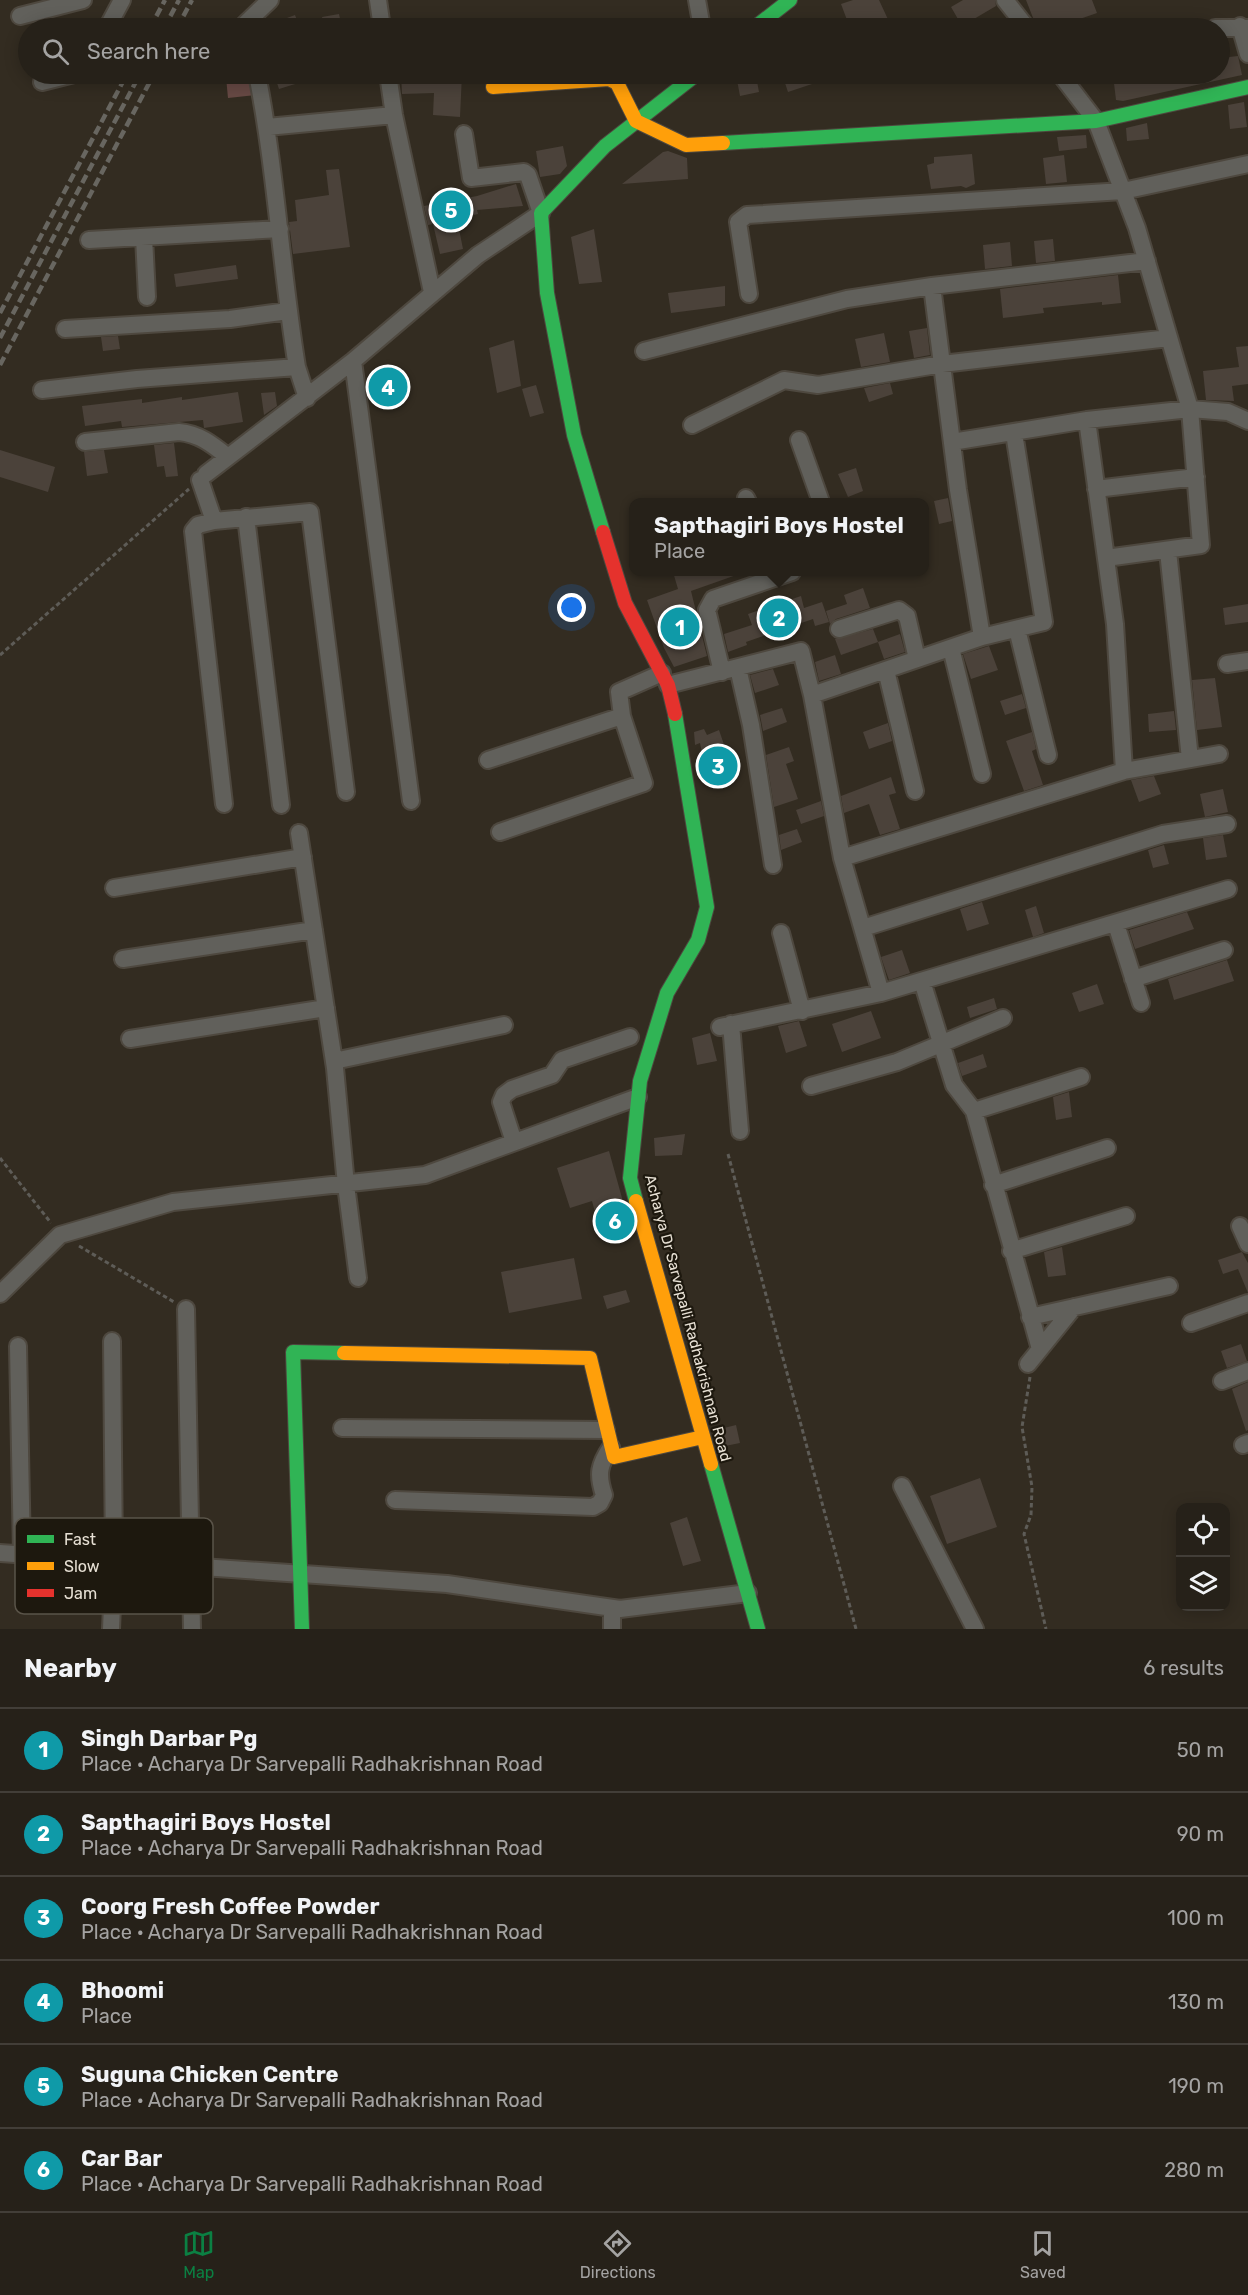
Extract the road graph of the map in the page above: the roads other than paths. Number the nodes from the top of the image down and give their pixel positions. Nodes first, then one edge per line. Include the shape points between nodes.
1 (83, 0) edge
2 (122, 0) edge
3 (270, 0) edge
4 (378, 0) edge
5 (697, 0) edge
6 (790, 0) edge
7 (1005, 0) edge
8 (20, 16) dead end
9 (112, 18) edge
10 (252, 18) edge
11 (381, 18) edge
12 (700, 18) edge
13 (767, 18) edge
14 (1019, 18) edge
15 (1244, 27) edge
16 (1248, 54) edge
17 (259, 84) edge
18 (389, 84) edge
19 (536, 84) edge
20 (618, 84) edge
21 (684, 84) edge
22 (1068, 84) edge
23 (493, 87) dead end
24 (1248, 87) edge
25 (394, 115) junction
26 (636, 121) junction
27 (1096, 121) junction
28 (267, 127) junction
29 (464, 134) dead end
30 (1248, 164) edge
31 (1123, 191) junction
32 (541, 213) junction
33 (280, 229) junction
34 (144, 237) junction
35 (88, 240) dead end
36 (1147, 261) junction
37 (932, 286) junction
38 (432, 292) junction
39 (749, 294) dead end
40 (147, 297) dead end
41 (288, 311) junction
42 (65, 329) dead end
43 (1169, 338) junction
44 (645, 351) dead end
45 (353, 361) junction
46 (942, 364) junction
47 (297, 367) junction
48 (42, 390) dead end
49 (307, 398) junction
50 (1190, 409) junction
51 (1087, 420) junction
52 (1248, 421) edge
53 (692, 425) dead end
54 (1014, 433) junction
55 (799, 440) dead end
56 (85, 442) dead end
57 (952, 442) junction
58 (228, 457) junction
59 (1196, 477) junction
60 (1096, 489) junction
61 (820, 498) edge
62 (246, 517) junction
63 (214, 521) junction
64 (1168, 551) junction
65 (1106, 558) junction
66 (768, 576) edge
67 (839, 629) dead end
68 (1017, 629) junction
69 (982, 638) junction
70 (951, 648) junction
71 (917, 659) junction
72 (1248, 661) edge
73 (1227, 664) dead end
74 (730, 670) junction
75 (886, 670) junction
76 (665, 679) junction
77 (812, 695) junction
78 (622, 716) junction
79 (1219, 754) dead end
80 (1048, 755) dead end
81 (1190, 759) junction
82 (488, 760) dead end
83 (1124, 771) junction
84 (982, 774) dead end
85 (915, 791) dead end
86 (346, 792) dead end
87 (411, 801) dead end
88 (224, 804) dead end
89 (280, 805) dead end
90 (1227, 824) dead end
91 (500, 832) dead end
92 (299, 833) dead end
93 (303, 857) junction
94 (842, 858) junction
95 (773, 865) dead end
96 (114, 888) dead end
97 (1228, 889) dead end
98 (1116, 924) junction
99 (863, 928) junction
100 (314, 930) junction
101 (781, 933) dead end
102 (1224, 950) dead end
103 (123, 959) dead end
104 (1133, 979) junction
105 (922, 981) junction
106 (881, 993) junction
107 (1141, 1004) dead end
108 (326, 1008) junction
109 (802, 1011) junction
110 (1004, 1018) dead end
111 (504, 1025) dead end
112 (630, 1037) dead end
113 (130, 1039) dead end
114 (940, 1044) junction
115 (334, 1061) junction
116 (1081, 1077) dead end
117 (812, 1086) dead end
118 (638, 1097) junction
119 (974, 1111) junction
120 (740, 1131) dead end
121 (514, 1142) junction
122 (1107, 1148) dead end
123 (345, 1185) junction
124 (993, 1185) junction
125 (1126, 1216) dead end
126 (1240, 1226) dead end
127 (1248, 1244) edge
128 (1011, 1251) junction
129 (358, 1278) dead end
130 (1169, 1286) dead end
131 (0, 1294) edge
132 (1248, 1303) edge
133 (1074, 1306) junction
134 (186, 1309) dead end
135 (1030, 1317) junction
136 (1191, 1323) dead end
137 (112, 1341) dead end
138 (18, 1346) dead end
139 (1040, 1349) junction
140 (1028, 1364) road end
141 (1248, 1371) edge
142 (1222, 1381) dead end
143 (342, 1428) dead end
144 (606, 1430) junction
145 (703, 1437) junction
146 (611, 1446) junction
147 (902, 1486) dead end
148 (395, 1500) dead end
149 (21, 1518) edge
150 (114, 1518) edge
151 (190, 1518) edge
152 (0, 1553) edge
153 (15, 1554) edge
154 (213, 1566) edge
155 (301, 1574) junction
156 (748, 1593) junction
157 (612, 1608) junction
158 (112, 1614) edge
159 (192, 1614) edge
160 (111, 1629) edge
161 (192, 1629) edge
162 (302, 1629) edge
163 (612, 1629) edge
164 (758, 1629) edge
165 (975, 1629) edge

1 - 8 street
2 - 9 street
3 - 10 street
4 - 11 street
5 - 12 street
6 - 13 street
7 - 14 street
15 - 16 street
17 - 28 street
18 - 25 street
19 - 23 street
20 - 26 street
21 - 26 street
22 - 27 street
24 - 27 street
25 - 28 street
25 - 38 street
26 - 27 street via 686,145
26 - 32 street via 605,146
27 - 31 street
28 - 33 street
29 - 32 street via 471,177 524,172
30 - 31 street
31 - 36 street
31 - 39 street via 747,215 738,222
32 - 38 street
32 - 76 street, Acharya Dr Sarvepalli Radhakrishnan Road via 547,293 574,435 625,603
33 - 34 street
33 - 41 street
34 - 35 street
34 - 40 street
36 - 37 street
36 - 43 street
37 - 44 street via 847,299
37 - 46 street
38 - 45 street
41 - 42 street
41 - 47 street
43 - 46 street
43 - 50 street
45 - 49 street
45 - 87 street
46 - 53 street via 818,385 784,380
46 - 57 street
47 - 48 street
47 - 49 street
49 - 58 street
50 - 51 street
50 - 52 street via 1228,412
50 - 59 street
51 - 54 street
51 - 60 street
54 - 57 street
54 - 68 street via 1044,622
55 - 61 street
56 - 58 street via 192,433
57 - 69 street
58 - 63 street via 203,477
59 - 60 street
59 - 64 street via 1201,544
60 - 65 street
62 - 63 street
62 - 86 street via 306,510 313,517
62 - 89 street
63 - 88 street via 198,525 193,531
64 - 65 street
64 - 81 street
65 - 83 street via 1115,624
66 - 74 street via 708,604
67 - 71 street via 900,610 908,616
68 - 69 street
68 - 80 street
69 - 70 street
70 - 71 street
70 - 84 street
71 - 75 street
72 - 73 street
74 - 76 street
74 - 77 street via 801,651
74 - 95 street via 751,725
75 - 77 street
75 - 85 street
76 - 78 street via 619,692
76 - 118 street, Acharya Dr Sarvepalli Radhakrishnan Road via 680,733 706,907 698,940 667,993
77 - 94 street
78 - 82 street
78 - 91 street via 644,783
79 - 81 street
81 - 83 street
83 - 94 street
90 - 99 street via 1163,834
92 - 93 street
93 - 96 street
93 - 100 street
94 - 99 street
97 - 98 street
98 - 104 street
98 - 105 street
99 - 106 street
100 - 103 street
100 - 108 street
101 - 109 street
102 - 104 street
104 - 107 street
105 - 106 street
105 - 114 street
106 - 109 street
108 - 113 street
108 - 115 street
109 - 120 street via 726,1025
110 - 114 street
111 - 115 street
112 - 121 street via 562,1060 552,1075 504,1095 501,1102
114 - 117 street via 897,1062
114 - 119 street via 954,1085
115 - 123 street
116 - 119 street
118 - 121 street
118 - 145 street, Acharya Dr Sarvepalli Radhakrishnan Road via 630,1178
119 - 124 street
121 - 123 street via 425,1175
122 - 124 street
123 - 129 street
123 - 131 street via 173,1202 60,1234
124 - 128 street
125 - 128 street
126 - 127 street
128 - 135 street
130 - 133 street
132 - 136 street
133 - 135 street
133 - 139 street
134 - 151 street
135 - 139 street
137 - 150 street
138 - 149 street
139 - 140 street
141 - 142 street
143 - 144 street
144 - 146 street
144 - 155 street via 590,1358 293,1352
145 - 146 street via 614,1457
145 - 156 street, Acharya Dr Sarvepalli Radhakrishnan Road
146 - 148 street via 598,1466 604,1495 592,1507
147 - 165 street
152 - 153 street
154 - 155 street
155 - 157 street via 447,1584
155 - 162 street
156 - 157 street
156 - 164 street, Acharya Dr Sarvepalli Radhakrishnan Road
157 - 163 street
158 - 160 street
159 - 161 street

